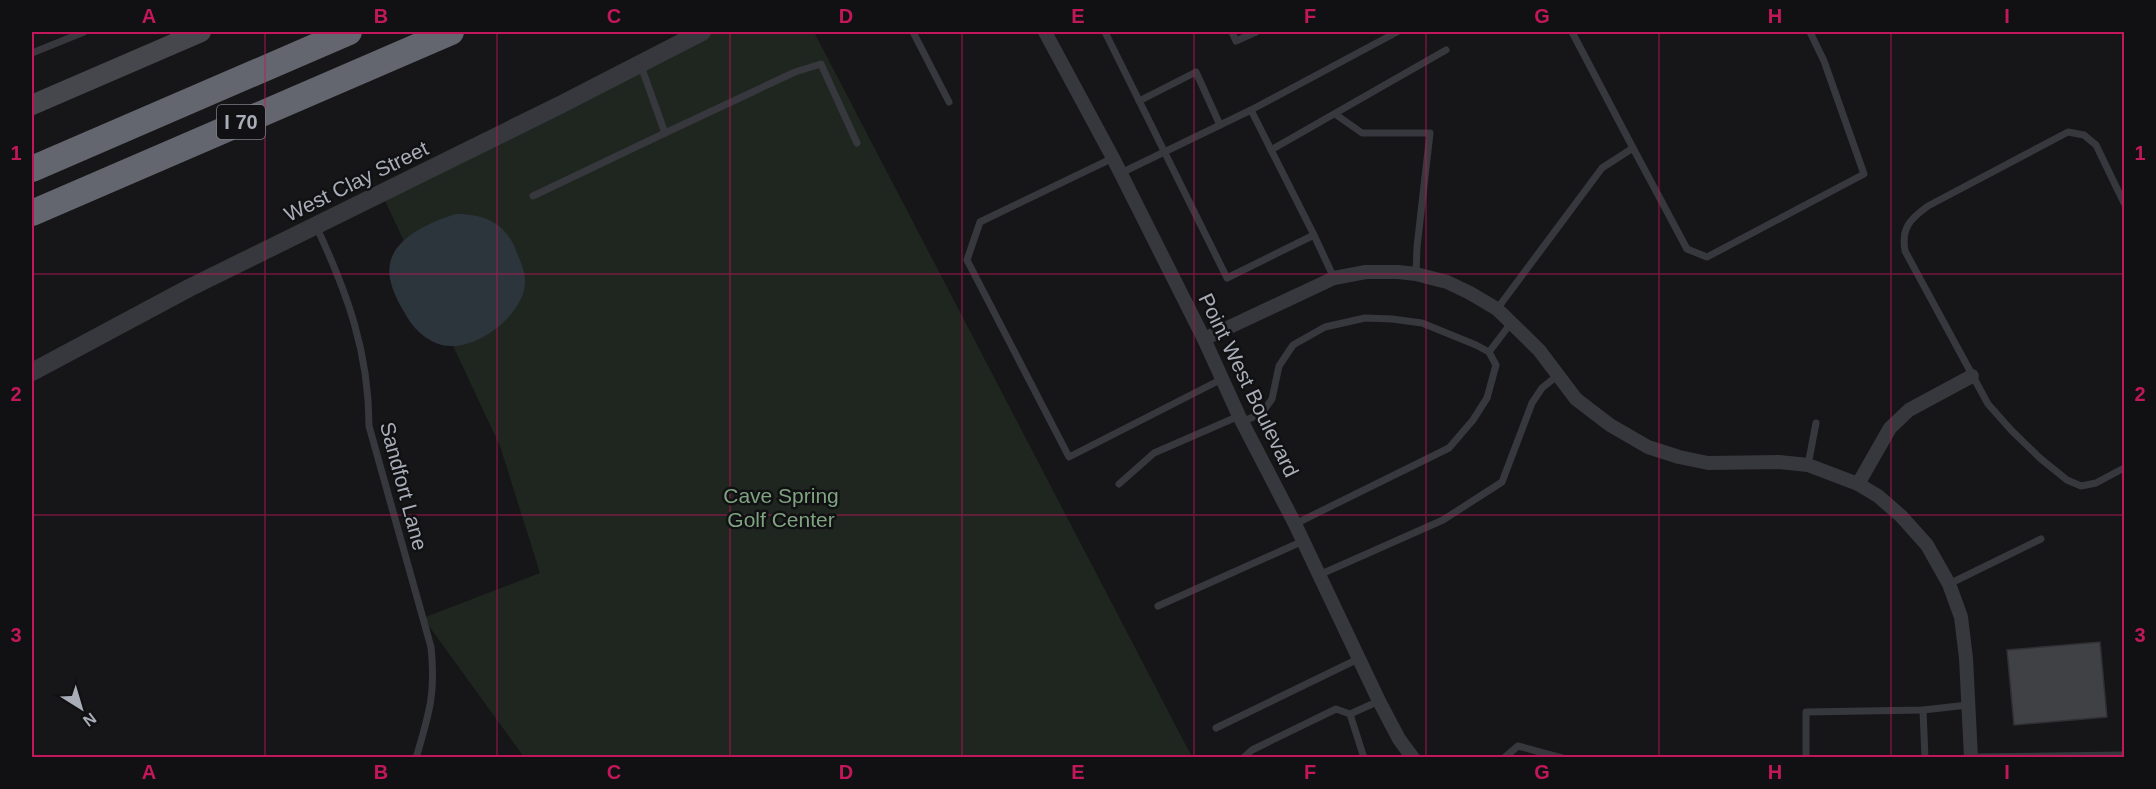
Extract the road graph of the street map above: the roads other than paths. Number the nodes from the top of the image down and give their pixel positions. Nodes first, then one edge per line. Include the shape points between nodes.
1 (84, 32) edge
2 (349, 32) edge
3 (451, 32) edge
4 (702, 32) edge
5 (913, 32) edge
6 (1045, 32) edge
7 (1105, 32) edge
8 (1232, 32) edge
9 (1256, 32) edge
10 (1397, 32) edge
11 (1572, 32) edge
12 (1810, 32) edge
13 (188, 34) edge
14 (1446, 50) dead end
15 (32, 53) edge
16 (640, 64) junction
17 (1139, 101) junction
18 (949, 102) dead end
19 (32, 105) edge
20 (1251, 110) junction
21 (1335, 114) junction
22 (1220, 125) junction
23 (665, 133) junction
24 (857, 143) dead end
25 (1633, 148) junction
26 (1271, 150) junction
27 (1164, 151) junction
28 (1113, 158) junction
29 (32, 169) edge
30 (1120, 173) junction
31 (533, 196) dead end
32 (2124, 203) edge
33 (32, 213) edge
34 (316, 226) junction
35 (1314, 235) junction
36 (1416, 274) junction
37 (1334, 278) junction
38 (1497, 309) junction
39 (1512, 322) junction
40 (1204, 339) junction
41 (1489, 352) junction
42 (32, 372) edge
43 (1557, 376) junction
44 (1972, 376) junction
45 (1222, 379) junction
46 (1241, 419) junction
47 (1816, 423) dead end
48 (1808, 465) junction
49 (2124, 468) edge
50 (1119, 484) dead end
51 (1858, 484) junction
52 (1295, 524) junction
53 (2041, 540) dead end
54 (1303, 541) junction
55 (1319, 575) junction
56 (1949, 584) junction
57 (1158, 606) dead end
58 (1358, 659) junction
59 (1379, 701) junction
60 (1968, 705) junction
61 (1923, 710) junction
62 (1350, 714) junction
63 (1216, 728) dead end
64 (2124, 754) edge
65 (1971, 757) edge
66 (417, 758) edge
67 (1243, 758) edge
68 (1364, 758) edge
69 (1413, 758) edge
70 (1504, 758) edge
71 (1562, 758) edge
72 (1806, 758) edge
73 (1925, 758) edge

1 - 15 lane
2 - 29 highway, I 70
3 - 33 highway, I 70
4 - 16 street, West Clay Street
5 - 18 lane
6 - 28 street, Point West Boulevard
7 - 17 lane
8 - 9 lane via 1236,41
10 - 20 lane
11 - 25 lane
12 - 25 lane via 1864,174 1707,257 1687,249
13 - 19 main road
14 - 21 lane
16 - 23 lane
16 - 34 street, West Clay Street
17 - 22 lane via 1196,72
17 - 27 lane
20 - 22 lane
20 - 26 lane
21 - 26 lane
21 - 36 lane via 1362,133 1430,133
22 - 27 lane
23 - 24 lane via 795,72 821,64
23 - 31 lane
25 - 38 lane via 1602,168
26 - 35 lane
27 - 30 lane
27 - 35 lane via 1227,278
28 - 30 street, Point West Boulevard
28 - 45 lane via 980,222 967,260 1069,457
30 - 40 street, Point West Boulevard
32 - 44 lane via 2096,145 2084,135 2068,132 1911,218 1903,238 1905,251
34 - 42 street, West Clay Street
34 - 66 lane, Sandfort Lane via 338,272 358,334 369,393 369,426 431,647 433,696
35 - 37 lane
36 - 37 street via 1366,272
36 - 38 street via 1447,282
37 - 40 street
38 - 39 street
39 - 41 lane
39 - 43 street
40 - 45 street, Point West Boulevard
41 - 46 lane via 1422,323 1365,318 1325,327 1293,345 1279,366 1272,399 1262,413
41 - 52 lane via 1496,364 1487,398 1449,448
43 - 48 street via 1576,399 1648,447 1708,463
43 - 55 lane via 1532,403 1502,482 1443,520
44 - 49 lane via 1988,404 2012,431 2067,480 2081,486 2096,483
44 - 51 street via 1909,410 1890,428
45 - 46 street, Point West Boulevard
46 - 50 lane via 1154,453
46 - 52 street, Point West Boulevard
47 - 48 lane
48 - 51 street
51 - 56 street via 1901,516 1927,545
52 - 54 street, Point West Boulevard
53 - 56 lane
54 - 55 street, Point West Boulevard
54 - 57 lane
55 - 58 street, Point West Boulevard
56 - 60 street via 1961,616
58 - 59 street, Point West Boulevard
58 - 63 lane
59 - 62 lane
59 - 69 street, Point West Boulevard
60 - 61 lane
60 - 65 street
61 - 72 lane via 1806,712
61 - 73 lane
62 - 67 lane via 1336,709
62 - 68 lane
64 - 65 lane
70 - 71 lane via 1518,746

